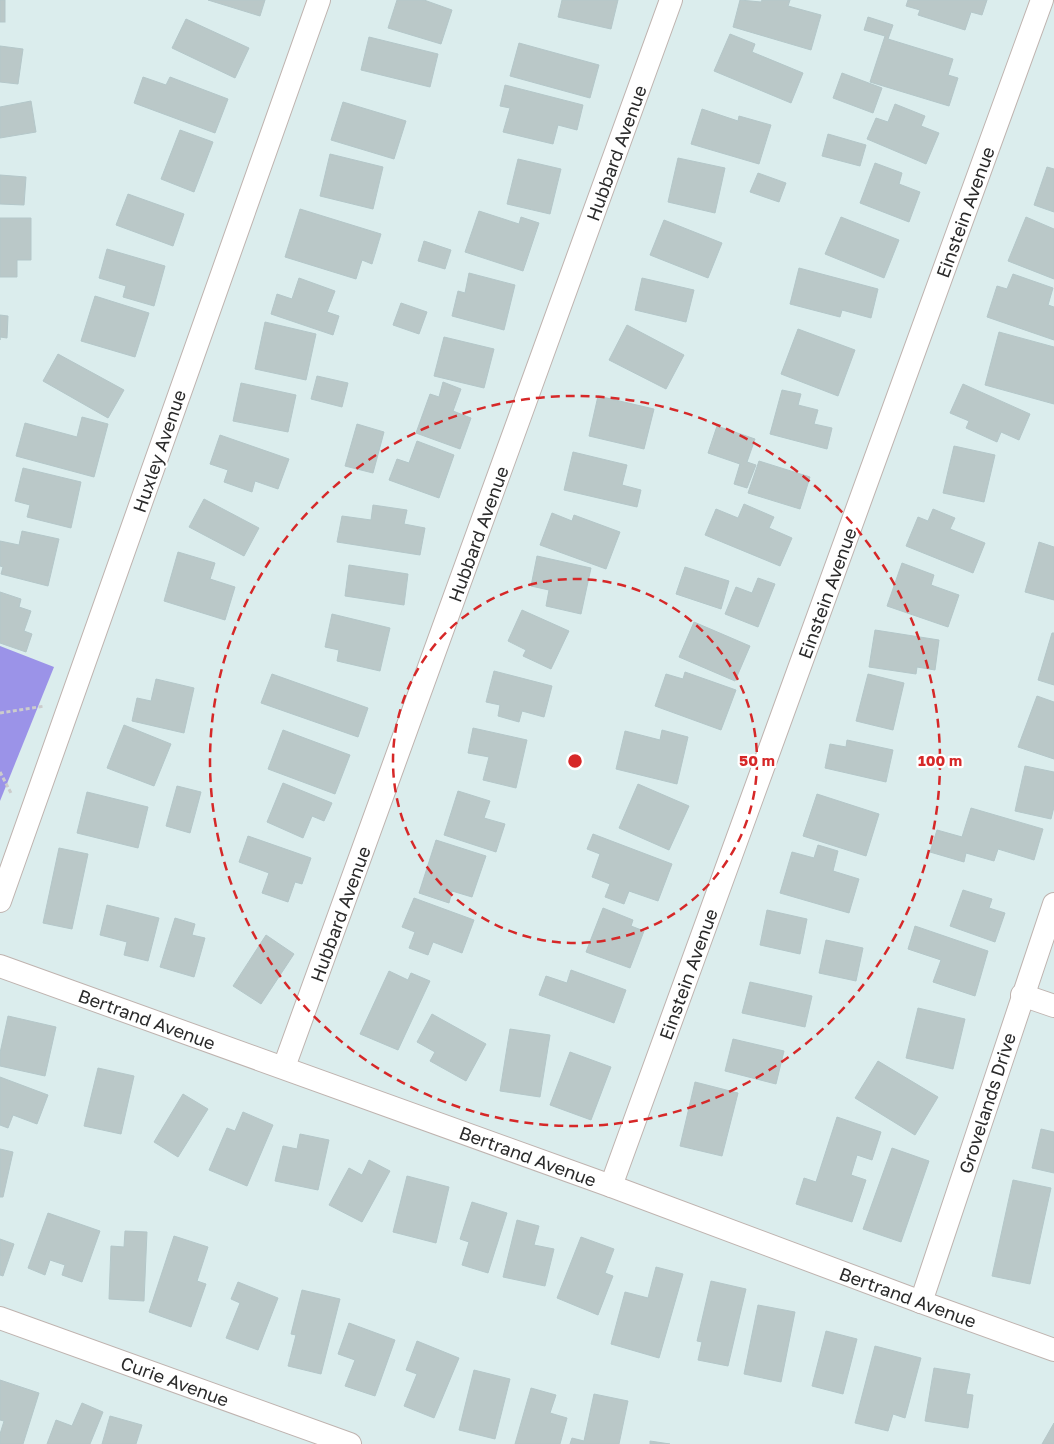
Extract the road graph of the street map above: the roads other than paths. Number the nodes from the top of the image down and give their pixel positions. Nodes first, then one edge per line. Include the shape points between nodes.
1 (319, 0) edge
2 (671, 0) edge
3 (1042, 0) edge
4 (0, 901) edge
5 (1054, 904) edge
6 (0, 966) edge
7 (1022, 995) junction
8 (1054, 1006) edge
9 (284, 1068) junction
10 (611, 1186) junction
11 (921, 1302) junction
12 (0, 1318) edge
13 (1054, 1350) edge
14 (350, 1444) edge

1 - 4 street, Huxley Avenue
2 - 9 street, Hubbard Avenue
3 - 10 street, Einstein Avenue
5 - 7 street, Grovelands Drive
6 - 9 street, Bertrand Avenue
7 - 8 street
7 - 11 street, Grovelands Drive
9 - 10 street, Bertrand Avenue
10 - 11 street, Bertrand Avenue
11 - 13 street, Bertrand Avenue
12 - 14 street, Curie Avenue

